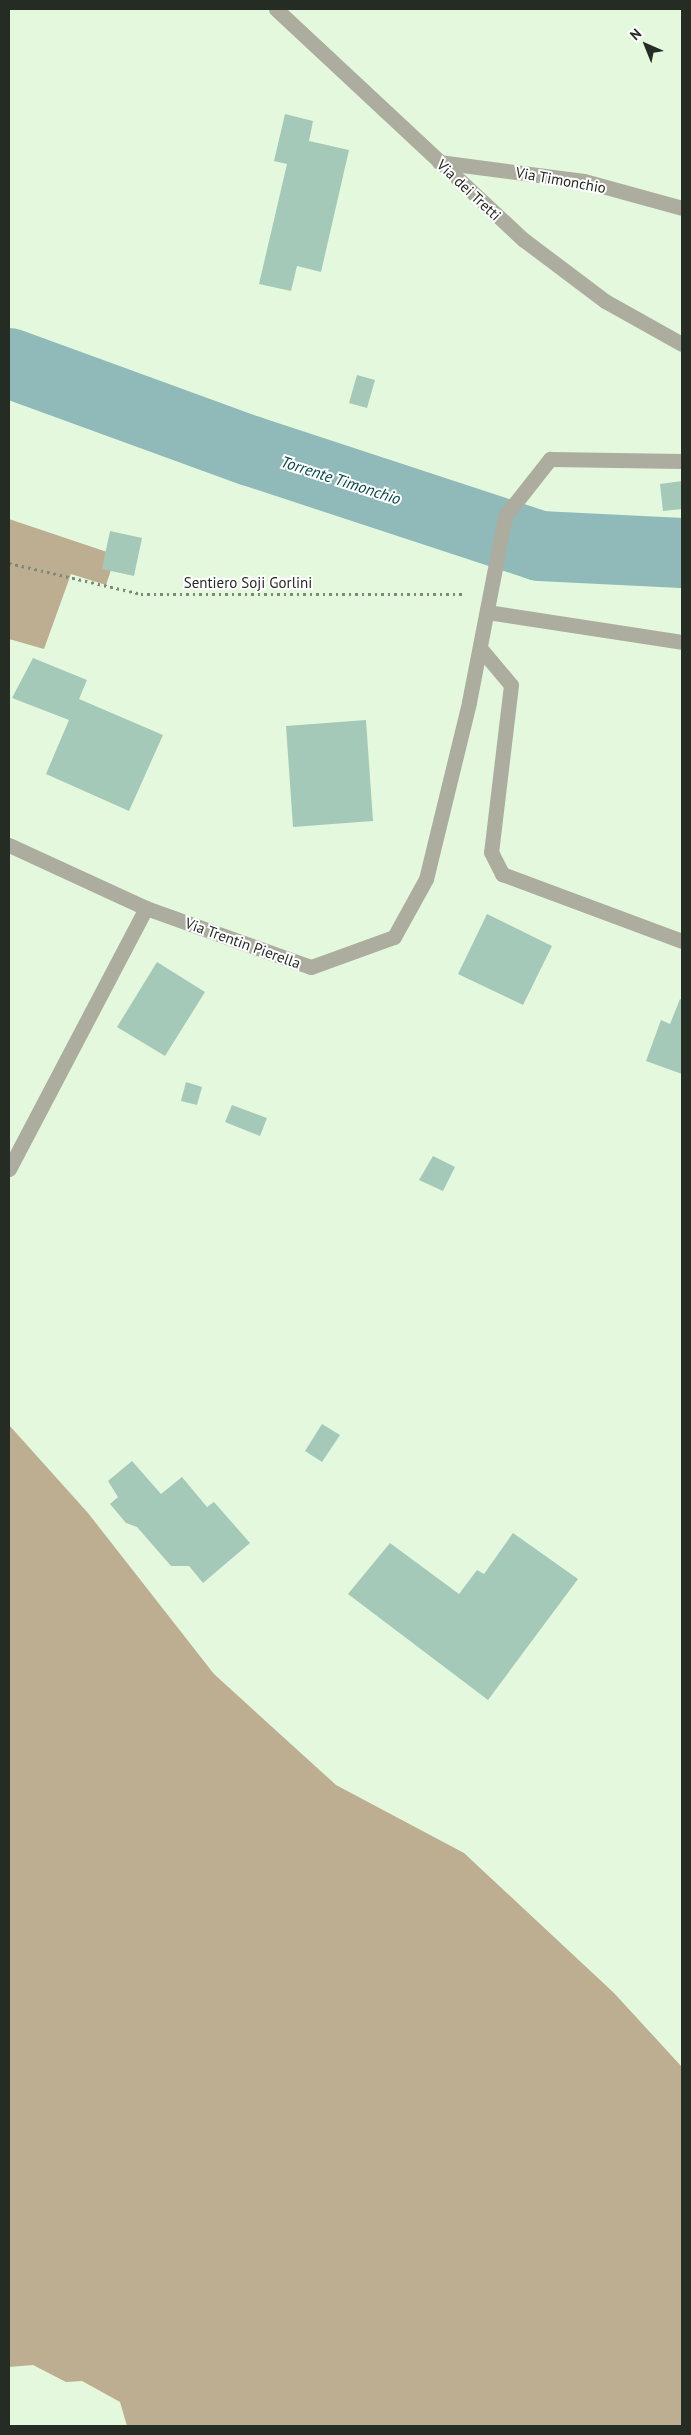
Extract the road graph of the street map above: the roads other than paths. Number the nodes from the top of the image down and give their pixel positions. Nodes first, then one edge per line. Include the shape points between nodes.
1 (276, 9) edge
2 (439, 162) junction
3 (682, 208) edge
4 (682, 344) edge
5 (682, 461) edge
6 (487, 612) junction
7 (682, 642) edge
8 (480, 648) junction
9 (9, 845) edge
10 (146, 908) junction
11 (682, 941) edge
12 (9, 1169) edge

1 - 2 street, Via dei Tretti
2 - 3 street, Via Timonchio via 584,181
2 - 4 street, Via dei Tretti via 565,274 605,302
5 - 6 street, Via Trentin Pierella via 550,460 505,516
6 - 7 street
6 - 8 street, Via Trentin Pierella
8 - 10 street, Via Trentin Pierella via 426,879 394,938 311,967
8 - 11 street via 511,685 491,852 502,874
9 - 10 street, Via Trentin Pierella
10 - 12 street

